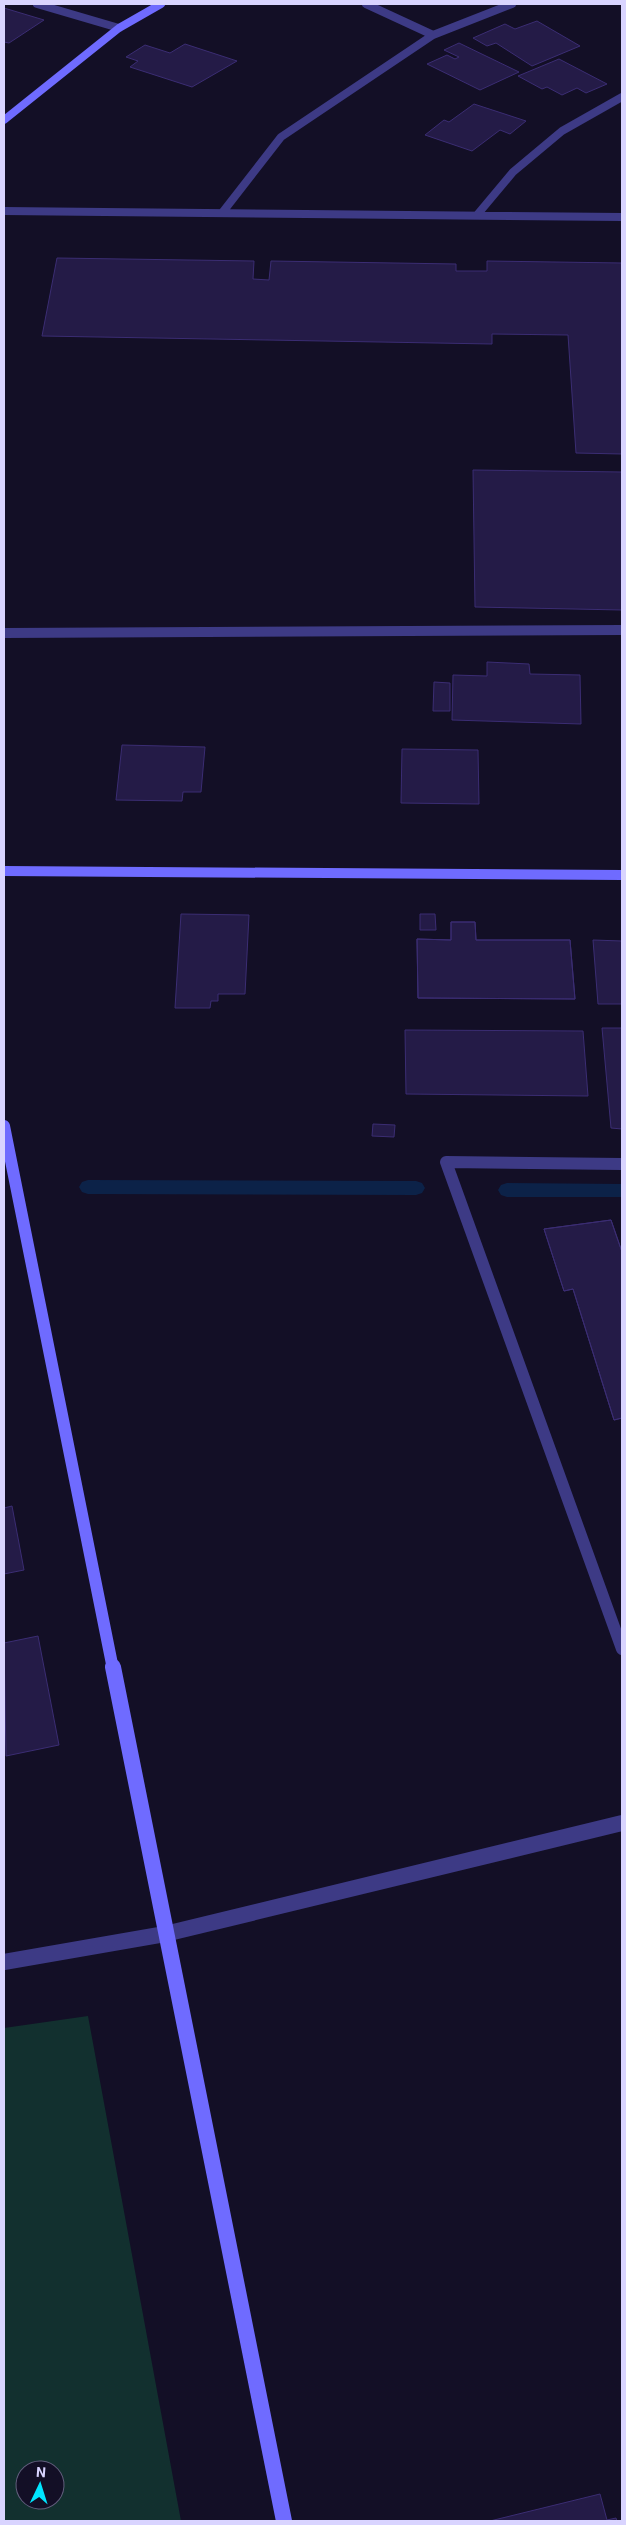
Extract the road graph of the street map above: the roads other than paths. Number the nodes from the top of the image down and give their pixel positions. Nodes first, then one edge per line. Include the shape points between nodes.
1 (37, 4) edge
2 (160, 4) edge
3 (366, 4) edge
4 (512, 4) edge
5 (119, 28) junction
6 (432, 35) junction
7 (622, 97) edge
8 (4, 120) edge
9 (4, 211) edge
10 (222, 213) junction
11 (477, 215) junction
12 (622, 217) edge
13 (622, 630) edge
14 (4, 633) edge
15 (4, 871) edge
16 (622, 875) edge
17 (4, 1126) edge
18 (622, 1164) edge
19 (622, 1649) edge
20 (622, 1823) edge
21 (165, 1934) junction
22 (4, 1962) edge
23 (284, 2521) edge

1 - 5 street
2 - 5 street
3 - 6 street
4 - 6 street
5 - 8 street
6 - 10 street via 282,137
7 - 11 street via 562,131 513,172
9 - 10 street
10 - 11 street
11 - 12 street
13 - 14 street
15 - 16 street
17 - 21 street
18 - 19 street via 446,1162
20 - 21 street
21 - 22 street
21 - 23 street

